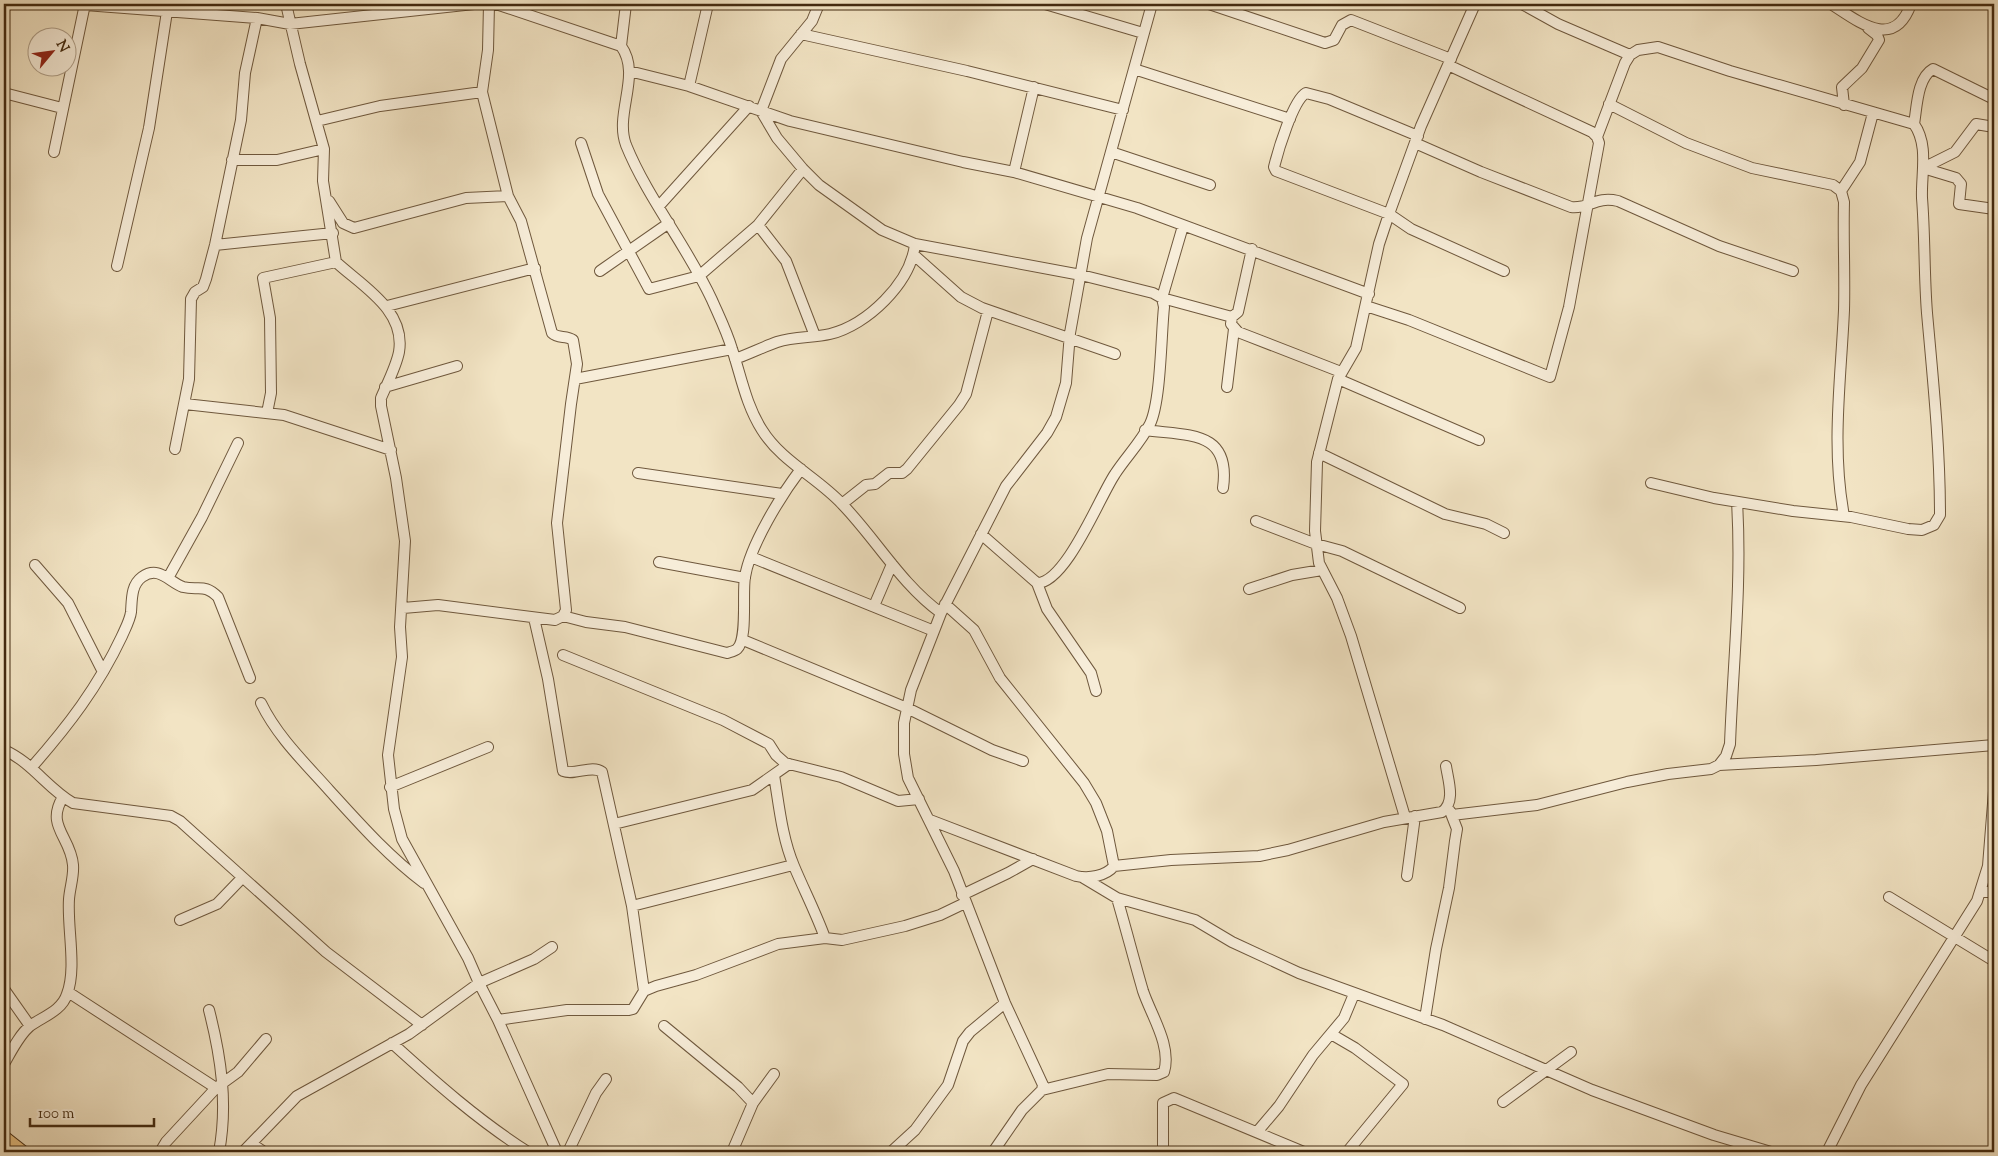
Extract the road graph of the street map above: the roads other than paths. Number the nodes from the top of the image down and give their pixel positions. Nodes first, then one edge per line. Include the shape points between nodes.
1 (85, 4) edge
2 (286, 4) edge
3 (474, 4) edge
4 (489, 4) edge
5 (626, 4) edge
6 (708, 4) edge
7 (820, 4) edge
8 (1045, 4) edge
9 (1152, 4) edge
10 (1209, 4) edge
11 (1475, 4) edge
12 (1522, 4) edge
13 (1831, 4) edge
14 (1911, 4) edge
15 (503, 5) edge
16 (167, 7) edge
17 (257, 18) junction
18 (290, 24) junction
19 (1867, 27) junction
20 (1143, 33) junction
21 (801, 34) junction
22 (621, 46) junction
23 (1630, 56) junction
24 (1449, 62) junction
25 (1134, 69) junction
26 (629, 71) junction
27 (689, 86) junction
28 (1034, 87) junction
29 (482, 92) junction
30 (4, 93) edge
31 (1994, 99) edge
32 (1609, 104) junction
33 (1844, 105) junction
34 (749, 106) junction
35 (62, 108) junction
36 (1123, 110) junction
37 (761, 112) junction
38 (1873, 112) junction
39 (1290, 119) junction
40 (316, 121) junction
41 (1914, 124) junction
42 (1994, 127) edge
43 (1597, 137) junction
44 (1416, 139) junction
45 (580, 142) dead end
46 (324, 149) junction
47 (54, 152) dead end
48 (1111, 152) junction
49 (232, 160) junction
50 (1923, 168) junction
51 (803, 170) junction
52 (1014, 172) junction
53 (1210, 185) dead end
54 (1841, 191) junction
55 (325, 196) junction
56 (508, 196) junction
57 (1099, 197) junction
58 (1587, 205) junction
59 (659, 206) junction
60 (1994, 209) edge
61 (1389, 214) junction
62 (669, 223) junction
63 (758, 225) junction
64 (1183, 226) junction
65 (333, 233) junction
66 (915, 244) junction
67 (215, 245) junction
68 (1252, 249) junction
69 (629, 250) junction
70 (914, 255) junction
71 (336, 262) junction
72 (117, 266) dead end
73 (535, 268) junction
74 (600, 271) dead end
75 (1504, 271) dead end
76 (1793, 271) dead end
77 (1081, 275) junction
78 (699, 276) junction
79 (1369, 294) junction
80 (1162, 298) junction
81 (387, 306) junction
82 (1366, 306) junction
83 (988, 311) junction
84 (1232, 317) junction
85 (1234, 328) junction
86 (815, 336) junction
87 (1070, 337) junction
88 (734, 354) junction
89 (1115, 354) dead end
90 (457, 366) dead end
91 (1340, 376) junction
92 (575, 379) junction
93 (385, 387) junction
94 (1227, 387) dead end
95 (185, 404) junction
96 (267, 413) junction
97 (1145, 430) junction
98 (1479, 440) dead end
99 (238, 443) dead end
100 (175, 449) dead end
101 (391, 450) junction
102 (1318, 453) junction
103 (802, 469) junction
104 (638, 473) dead end
105 (1651, 483) dead end
106 (1223, 488) dead end
107 (782, 494) junction
108 (1737, 502) junction
109 (842, 504) junction
110 (1844, 516) junction
111 (1256, 521) dead end
112 (1504, 533) dead end
113 (981, 534) junction
114 (1316, 544) junction
115 (751, 557) junction
116 (659, 562) dead end
117 (892, 564) junction
118 (35, 566) dead end
119 (1322, 570) junction
120 (168, 578) junction
121 (744, 578) junction
122 (1038, 583) junction
123 (1249, 589) dead end
124 (874, 606) junction
125 (403, 608) junction
126 (943, 608) junction
127 (1460, 608) dead end
128 (563, 616) junction
129 (534, 618) junction
130 (934, 631) junction
131 (743, 640) junction
132 (563, 655) dead end
133 (103, 672) junction
134 (250, 678) dead end
135 (1096, 691) dead end
136 (261, 703) dead end
137 (907, 708) junction
138 (1994, 745) edge
139 (488, 747) dead end
140 (4, 750) edge
141 (1023, 761) dead end
142 (789, 764) junction
143 (1720, 765) junction
144 (1446, 766) dead end
145 (31, 768) junction
146 (774, 775) junction
147 (390, 787) junction
148 (1994, 791) edge
149 (63, 797) junction
150 (919, 800) junction
151 (1450, 811) junction
152 (1410, 816) junction
153 (930, 820) junction
154 (614, 824) junction
155 (1033, 859) junction
156 (793, 865) junction
157 (1114, 866) junction
158 (1408, 876) dead end
159 (1082, 877) junction
160 (242, 878) junction
161 (426, 885) junction
162 (1980, 892) junction
163 (1994, 892) edge
164 (1889, 897) dead end
165 (1117, 898) junction
166 (964, 899) junction
167 (632, 906) junction
168 (180, 920) dead end
169 (1955, 937) junction
170 (825, 938) junction
171 (552, 947) dead end
172 (1994, 961) edge
173 (479, 983) junction
174 (4, 989) edge
175 (644, 991) junction
176 (68, 992) junction
177 (1354, 994) junction
178 (1005, 1003) junction
179 (209, 1010) dead end
180 (1425, 1019) junction
181 (498, 1020) junction
182 (422, 1025) junction
183 (30, 1026) junction
184 (664, 1026) dead end
185 (1331, 1034) junction
186 (266, 1039) dead end
187 (392, 1043) junction
188 (1571, 1052) dead end
189 (4, 1064) edge
190 (1547, 1070) junction
191 (774, 1074) dead end
192 (606, 1079) dead end
193 (219, 1086) junction
194 (1042, 1090) junction
195 (1503, 1102) dead end
196 (753, 1104) junction
197 (1257, 1132) junction
198 (4, 1137) edge
199 (252, 1144) junction
200 (18, 1151) edge
201 (160, 1152) edge
202 (219, 1152) edge
203 (243, 1152) edge
204 (264, 1152) edge
205 (528, 1152) edge
206 (557, 1152) edge
207 (568, 1152) edge
208 (732, 1152) edge
209 (891, 1152) edge
210 (993, 1152) edge
211 (1163, 1152) edge
212 (1304, 1152) edge
213 (1347, 1152) edge
214 (1771, 1152) edge
215 (1827, 1152) edge

1 - 16 street
1 - 35 street
2 - 18 street
3 - 18 street
4 - 29 street via 488,50
5 - 22 street
6 - 27 street
7 - 21 street
8 - 20 street
9 - 20 street
10 - 24 street via 1325,43 1334,40 1342,25 1351,20
11 - 24 street
12 - 23 street
13 - 19 street
14 - 19 street via 1896,28
15 - 22 street
16 - 17 street
16 - 72 street via 149,128
17 - 18 street
17 - 49 street
18 - 40 street
19 - 33 street via 1879,40 1862,68 1842,87
20 - 25 street
21 - 28 street
21 - 37 street via 781,59
22 - 26 street via 630,60
23 - 32 street
23 - 33 street via 1638,50 1658,47
24 - 43 street
24 - 44 street
25 - 36 street
25 - 39 street
26 - 27 street
26 - 59 street via 623,129 625,143
27 - 34 street
28 - 36 street
28 - 52 street
29 - 40 street via 380,106
29 - 56 street
30 - 35 street
31 - 41 street via 1933,69 1922,80
32 - 43 street
32 - 54 street via 1686,142 1752,168 1833,185
33 - 38 street
34 - 37 street
34 - 59 street
35 - 47 street
36 - 48 street
37 - 51 street via 776,138
37 - 52 street
38 - 41 street
38 - 54 street via 1860,162
39 - 44 street via 1300,97 1312,93
39 - 61 street via 1274,164 1276,171
40 - 46 street
41 - 50 street via 1922,134
42 - 50 street via 1976,124 1955,152
43 - 58 street via 1599,143
44 - 58 street via 1481,172 1571,207
44 - 61 street
45 - 69 street via 598,194
46 - 49 street via 276,160
46 - 55 street
48 - 53 street
48 - 57 street
49 - 67 street
50 - 60 street via 1956,178 1961,184 1959,204
50 - 110 street via 1927,311 1939,437 1940,515 1934,525 1922,530
51 - 63 street
51 - 66 street via 882,230
52 - 57 street
54 - 110 street via 1844,202 1844,307 1836,429
55 - 56 street via 343,222 354,228 466,198
55 - 65 street
56 - 73 street via 521,220
57 - 64 street
57 - 77 street
58 - 76 street via 1604,198 1618,201 1719,246
58 - 82 street via 1568,307 1550,377
59 - 62 street
61 - 75 street via 1411,229
61 - 79 street
62 - 69 street
62 - 78 street
63 - 78 street
63 - 86 street via 786,261
64 - 68 street
64 - 80 street
65 - 67 street
65 - 71 street
66 - 70 street
66 - 77 street
67 - 95 street via 203,286 191,299 191,363
68 - 79 street
68 - 84 street via 1238,312
69 - 74 street
69 - 78 street via 649,289
70 - 83 street via 961,297
70 - 86 street via 896,287 874,310 856,323 831,334
71 - 81 street
71 - 96 street via 263,278 270,318 271,393
73 - 81 street
73 - 92 street via 552,333 573,340 577,364
77 - 80 street
77 - 87 street
78 - 88 street
79 - 82 street
80 - 84 street
80 - 97 street via 1164,307 1155,406
81 - 93 street via 400,340 399,353
82 - 91 street via 1356,348
83 - 87 street
83 - 109 street via 966,394 955,411 907,469 866,485
84 - 85 street
85 - 91 street
85 - 94 street
86 - 88 street via 779,341
87 - 89 street
87 - 113 street via 1066,383 1056,417 1006,486
88 - 92 street
88 - 103 street via 761,430 772,445
90 - 93 street
91 - 98 street
91 - 102 street
92 - 128 street via 557,523 566,610
93 - 101 street via 381,406
95 - 96 street
95 - 100 street
96 - 101 street via 284,415
97 - 106 street via 1199,437 1214,445 1219,450 1225,470
97 - 122 street via 1114,475 1082,539 1046,581
99 - 120 street
101 - 125 street via 405,541
102 - 112 street via 1445,514 1486,524
102 - 114 street
103 - 107 street
103 - 109 street
104 - 107 street
105 - 108 street
107 - 115 street
108 - 110 street
108 - 143 street via 1741,554 1730,744
109 - 117 street
111 - 114 street
113 - 122 street
113 - 126 street
114 - 119 street
114 - 127 street via 1342,551
115 - 121 street
115 - 124 street
116 - 121 street
117 - 124 street
117 - 126 street via 931,605
118 - 133 street via 68,603
119 - 123 street via 1292,575
119 - 152 street via 1351,636
120 - 133 street via 152,572 136,584 128,623
120 - 134 street via 184,587 210,589 218,596
121 - 131 street
122 - 135 street via 1047,610 1091,673
124 - 130 street
125 - 129 street via 438,604
125 - 147 street via 400,676 388,755
126 - 130 street
126 - 157 street via 974,630 1000,678 1084,783 1107,831
128 - 129 street via 555,620
128 - 131 street via 625,627 726,654 737,649
129 - 154 street via 563,771 596,769 602,772
130 - 137 street
131 - 137 street
132 - 142 street via 723,720 765,741
133 - 145 street via 87,701
136 - 161 street via 274,726 311,770 380,846
137 - 141 street via 992,750
137 - 150 street via 904,754 908,778
138 - 143 street
139 - 147 street
140 - 145 street
142 - 146 street
142 - 150 street via 841,778 898,801
143 - 151 street via 1711,770 1652,778 1538,805
144 - 151 street
145 - 149 street
146 - 154 street via 752,790
146 - 156 street
147 - 161 street via 402,839
148 - 162 street via 1988,866
149 - 160 street via 73,803 171,816
149 - 176 street via 55,818 72,854 73,865 69,898 71,975
150 - 153 street
151 - 152 street
151 - 180 street via 1457,829
152 - 157 street via 1259,856
152 - 158 street
153 - 155 street
153 - 166 street
154 - 167 street
155 - 159 street
155 - 166 street
156 - 167 street
156 - 170 street via 814,906
157 - 159 street via 1096,876
159 - 165 street
160 - 168 street via 217,904
160 - 182 street via 326,952
161 - 173 street
162 - 163 street
162 - 169 street
164 - 169 street
165 - 177 street via 1195,920 1232,942
165 - 194 street via 1144,993 1163,1045 1164,1072 1158,1075 1108,1074
166 - 170 street via 940,915 905,926 842,940
166 - 178 street
167 - 175 street
169 - 172 street
169 - 215 street via 1861,1085
170 - 175 street via 778,944
171 - 173 street via 534,959
173 - 181 street
173 - 182 street
174 - 183 street
175 - 181 street via 629,1010 567,1010
176 - 183 street via 66,999 50,1014
176 - 193 street
177 - 180 street
177 - 185 street via 1344,1018
178 - 194 street via 1043,1085
178 - 209 street via 963,1041 948,1085 915,1130
179 - 193 street via 220,1051
180 - 190 street
181 - 206 street
182 - 187 street
183 - 189 street
184 - 196 street via 738,1087
185 - 197 street
185 - 213 street via 1403,1084
186 - 193 street via 238,1072
187 - 199 street via 297,1096
187 - 205 street via 442,1089
188 - 190 street
190 - 195 street
190 - 214 street via 1614,1099
191 - 196 street
192 - 207 street
193 - 201 street
193 - 202 street via 224,1125
194 - 210 street via 1022,1110
196 - 208 street
197 - 211 street via 1174,1098 1168,1099 1163,1103
197 - 212 street
198 - 200 main road
199 - 203 street
199 - 204 street

